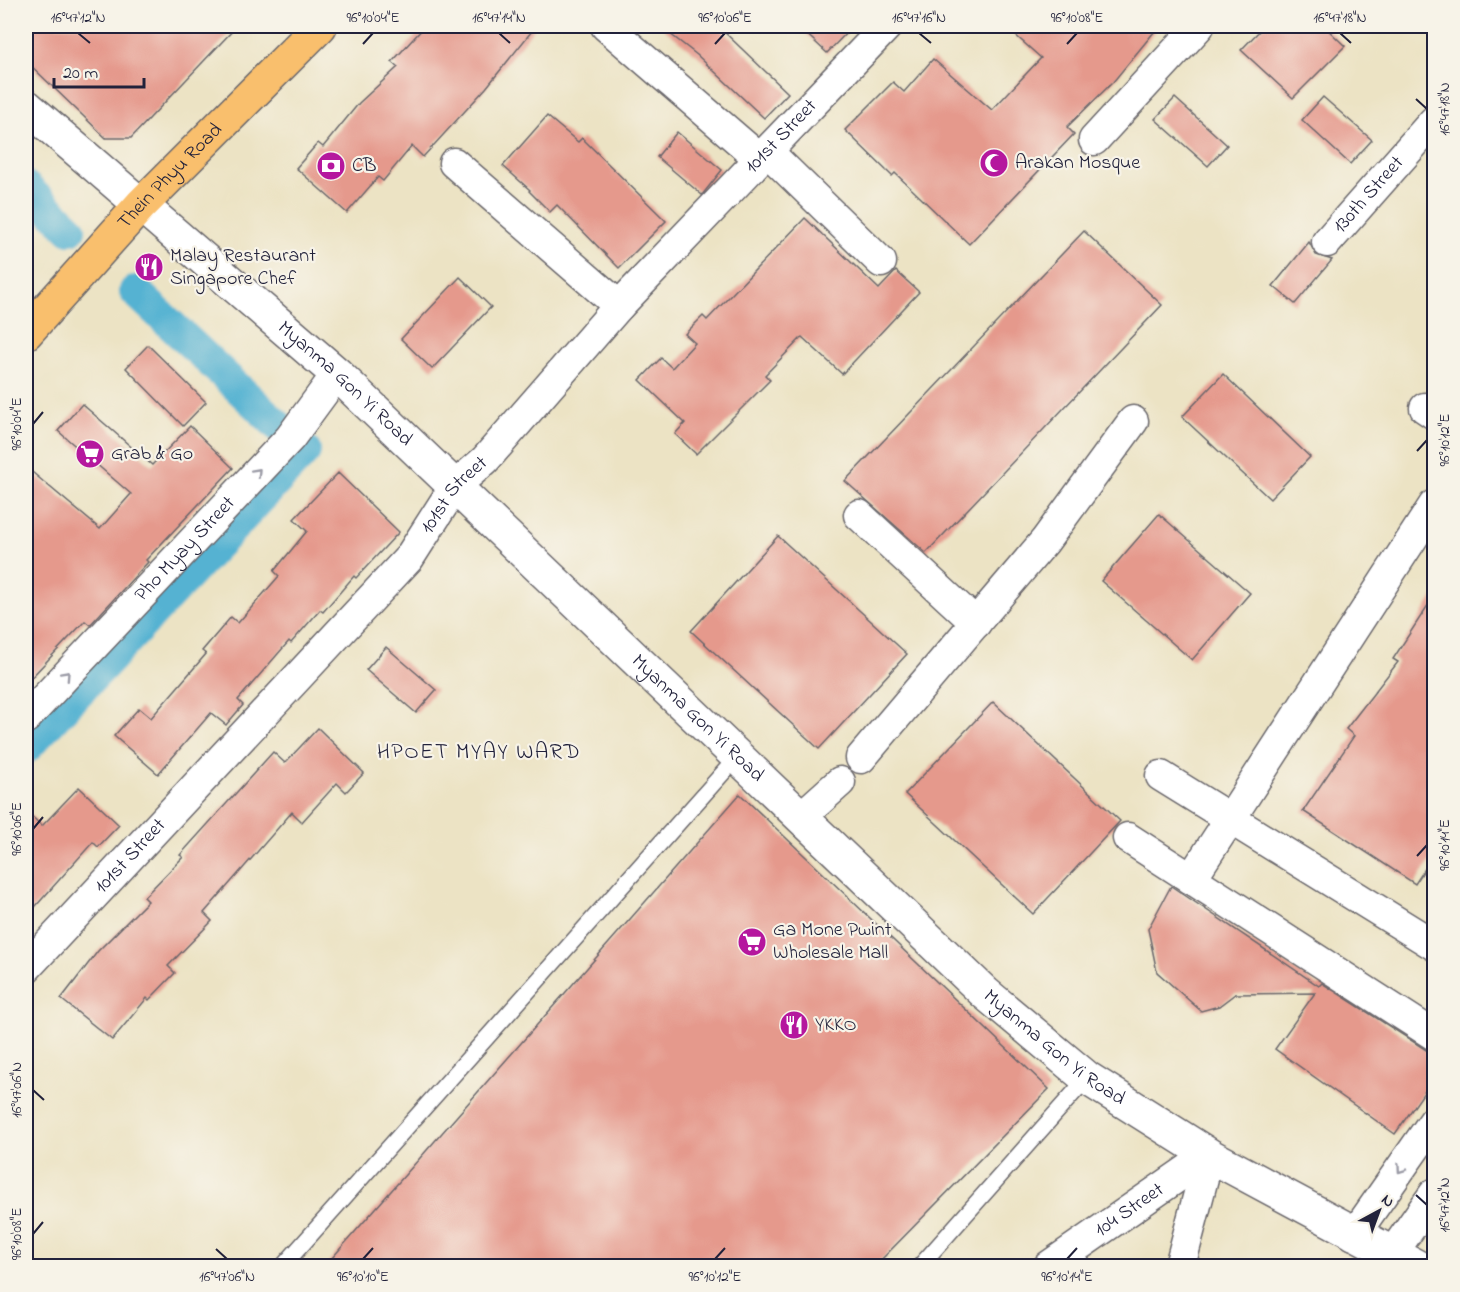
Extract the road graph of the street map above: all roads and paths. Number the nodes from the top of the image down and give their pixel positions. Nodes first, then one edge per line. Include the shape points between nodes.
1 (320, 26) edge
2 (606, 26) edge
3 (887, 26) edge
4 (1199, 26) edge
5 (26, 106) edge
6 (1434, 121) edge
7 (1094, 140) dead end
8 (763, 155) junction
9 (454, 163) dead end
10 (141, 205) junction
11 (1327, 242) dead end
12 (881, 262) dead end
13 (619, 306) junction
14 (26, 333) edge
15 (337, 374) junction
16 (1133, 421) dead end
17 (455, 486) junction
18 (1434, 505) edge
19 (859, 515) dead end
20 (976, 623) junction
21 (26, 718) edge
22 (739, 755) junction
23 (861, 758) dead end
24 (1161, 776) dead end
25 (840, 782) dead end
26 (802, 816) junction
27 (1232, 819) junction
28 (1128, 838) dead end
29 (1191, 879) junction
30 (1434, 945) edge
31 (26, 968) edge
32 (1434, 1035) edge
33 (1087, 1078) junction
34 (1434, 1121) edge
35 (1209, 1155) junction
36 (1434, 1194) edge
37 (1354, 1235) junction
38 (1404, 1260) edge
39 (283, 1266) edge
40 (920, 1266) edge
41 (1049, 1266) edge
42 (1180, 1266) edge

1 - 10 main road, Thein Phyu Road
2 - 8 street
3 - 8 street, 101st Street
4 - 7 street
5 - 10 street, Myanma Gon Yi Road
6 - 11 street, 130th Street
8 - 12 street
8 - 13 street, 101st Street
9 - 13 street
10 - 14 main road, Thein Phyu Road
10 - 15 street, Myanma Gon Yi Road
13 - 17 street, 101st Street via 485,460
15 - 17 street, Myanma Gon Yi Road
21 -> 15 street, Pho Myay Street via 291,438
16 - 20 street via 1045,541
17 - 22 street, Myanma Gon Yi Road
17 - 31 street, 101st Street via 409,558
18 - 27 street
19 - 20 street
20 - 23 street
22 - 26 street, Myanma Gon Yi Road
22 - 39 lane
24 - 27 street
25 - 26 street
26 - 33 street, Myanma Gon Yi Road via 985,993
27 - 29 street
27 - 30 street
28 - 29 street
29 - 32 street
33 - 35 street, Myanma Gon Yi Road
33 - 40 lane
34 -> 37 street
35 - 37 street, Myanma Gon Yi Road
35 - 41 street, 104 Street
35 - 42 street
36 - 38 street
37 - 38 street, Myanma Gon Yi Road

